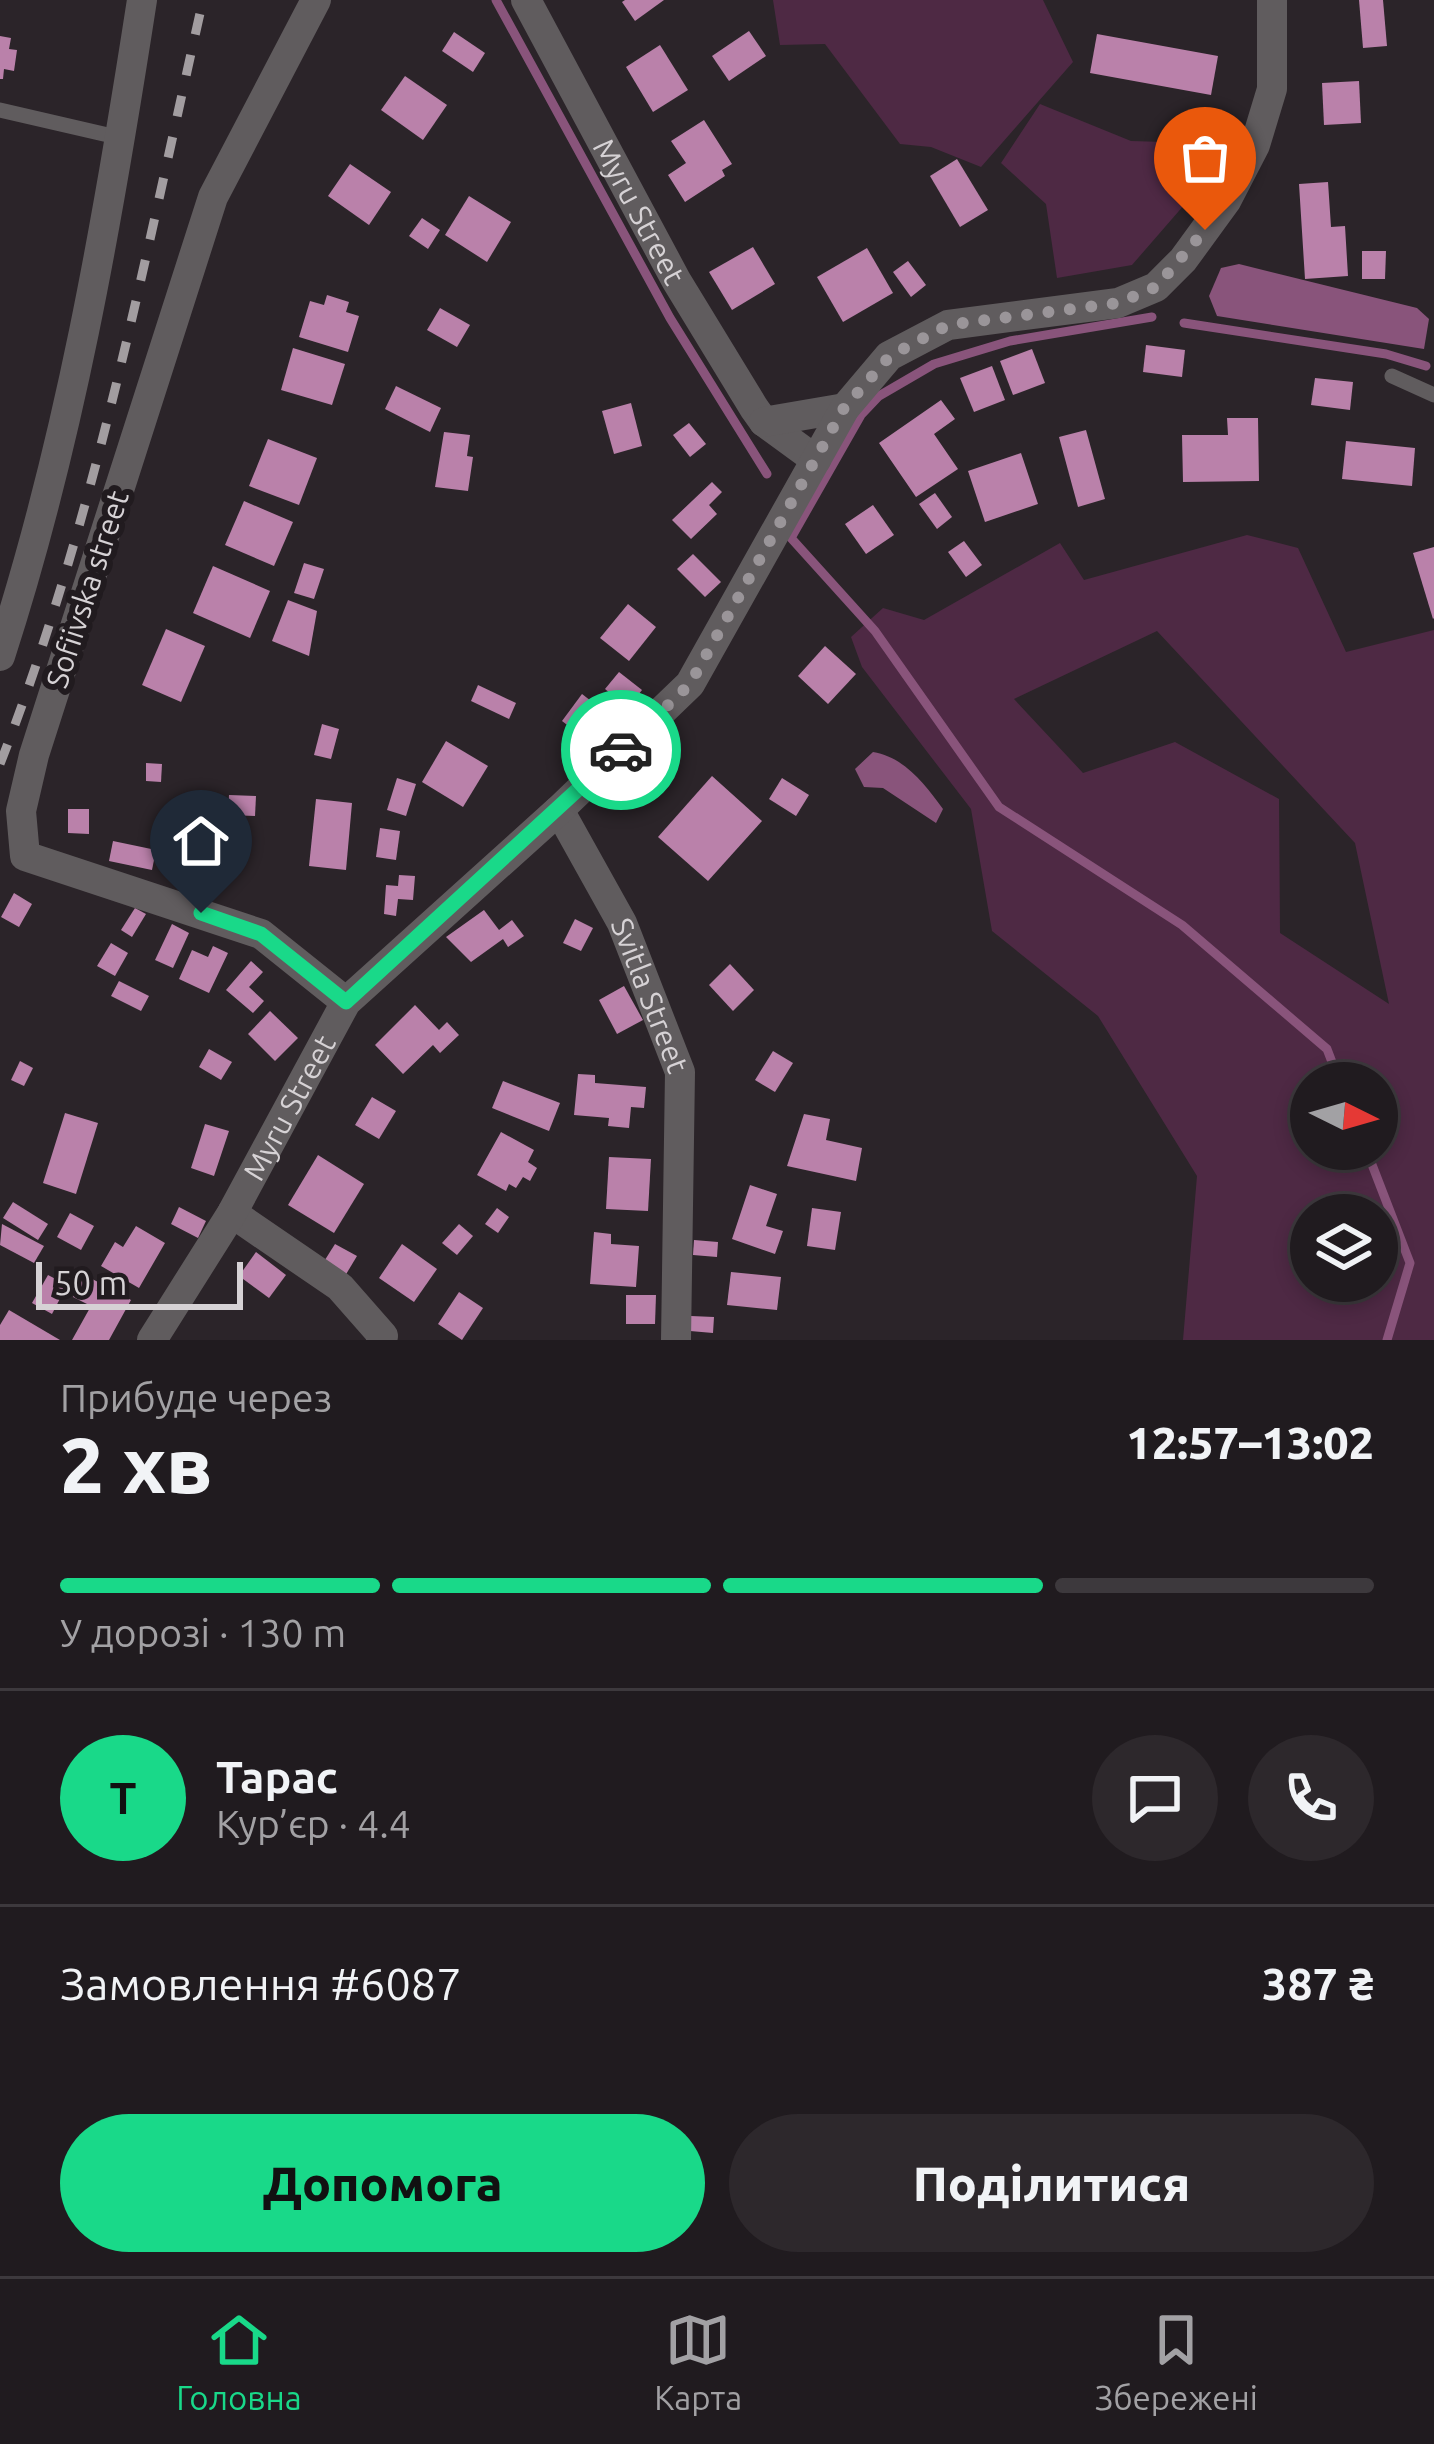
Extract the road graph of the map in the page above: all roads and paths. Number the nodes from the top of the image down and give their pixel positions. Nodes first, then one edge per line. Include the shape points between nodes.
1 (142, 0) edge
2 (316, 0) edge
3 (526, 0) edge
4 (1271, 0) edge
5 (0, 110) edge
6 (121, 138) junction
7 (1391, 376) dead end
8 (1434, 395) edge
9 (844, 408) junction
10 (764, 422) junction
11 (816, 460) junction
12 (0, 656) edge
13 (559, 810) junction
14 (346, 1002) junction
15 (232, 1213) junction
16 (152, 1340) edge
17 (380, 1340) edge
18 (676, 1340) edge

1 - 6 street, Sofiivska street
2 - 14 street, Sofiivska street via 212,197 21,811 25,856 261,934
3 - 10 street, Myru Street via 676,280
4 - 9 street, Myru Street via 1272,89 1255,145 1226,201 1156,287 1102,306 948,325 890,356
5 - 6 lane
6 - 12 street, Sofiivska street via 47,499
7 - 8 lane
9 - 10 street
9 - 11 street, Myru Street
10 - 11 street, Myru Street
11 - 13 street, Myru Street via 690,684
13 - 14 street, Myru Street
13 - 18 street, Svitla Street via 622,922 680,1072
14 - 15 street, Myru Street
15 - 16 street, Myru Street
15 - 17 street via 340,1286

